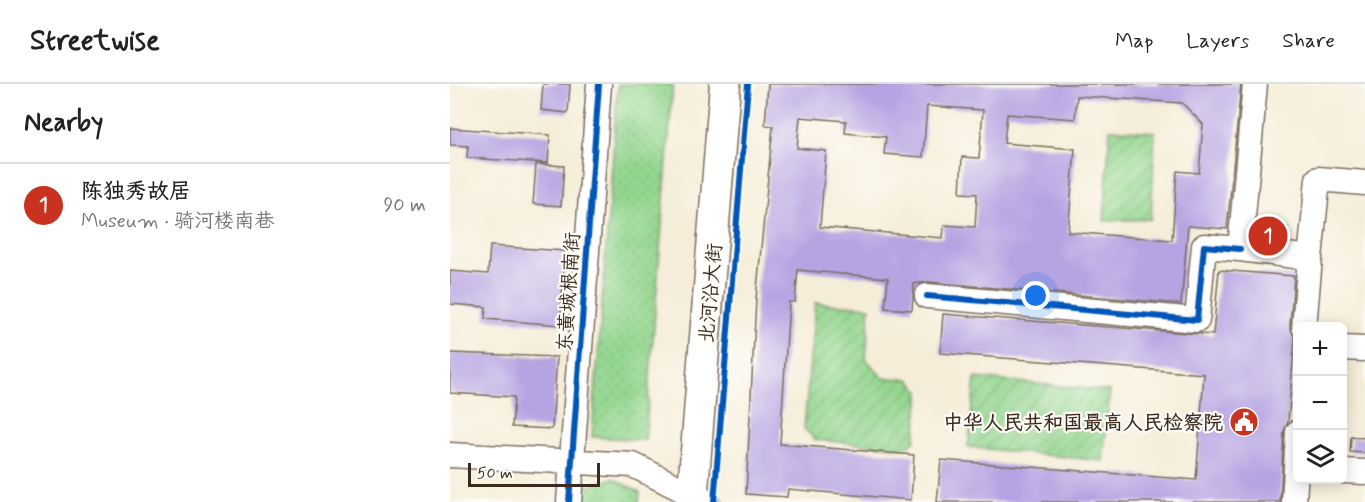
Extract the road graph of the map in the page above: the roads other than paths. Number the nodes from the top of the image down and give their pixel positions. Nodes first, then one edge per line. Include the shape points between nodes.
1 (599, 84) edge
2 (725, 84) edge
3 (1255, 84) edge
4 (1365, 183) edge
5 (1240, 249) junction
6 (1310, 258) junction
7 (927, 296) dead end
8 (1304, 322) edge
9 (1347, 348) edge
10 (1365, 350) edge
11 (450, 455) edge
12 (572, 461) junction
13 (1347, 471) edge
14 (1365, 472) edge
15 (1295, 484) edge
16 (697, 500) edge
17 (570, 502) edge
18 (1294, 502) edge

1 - 12 street, 东黄城根南街
2 - 16 main road, 北河沿大街
3 - 5 street
4 - 6 street via 1318,179
5 - 6 street
5 - 7 street via 1204,246 1197,320
6 - 8 street
9 - 10 street
11 - 12 street
12 - 16 street via 633,465
12 - 17 street, 东黄城根南街
13 - 14 street
15 - 18 street

